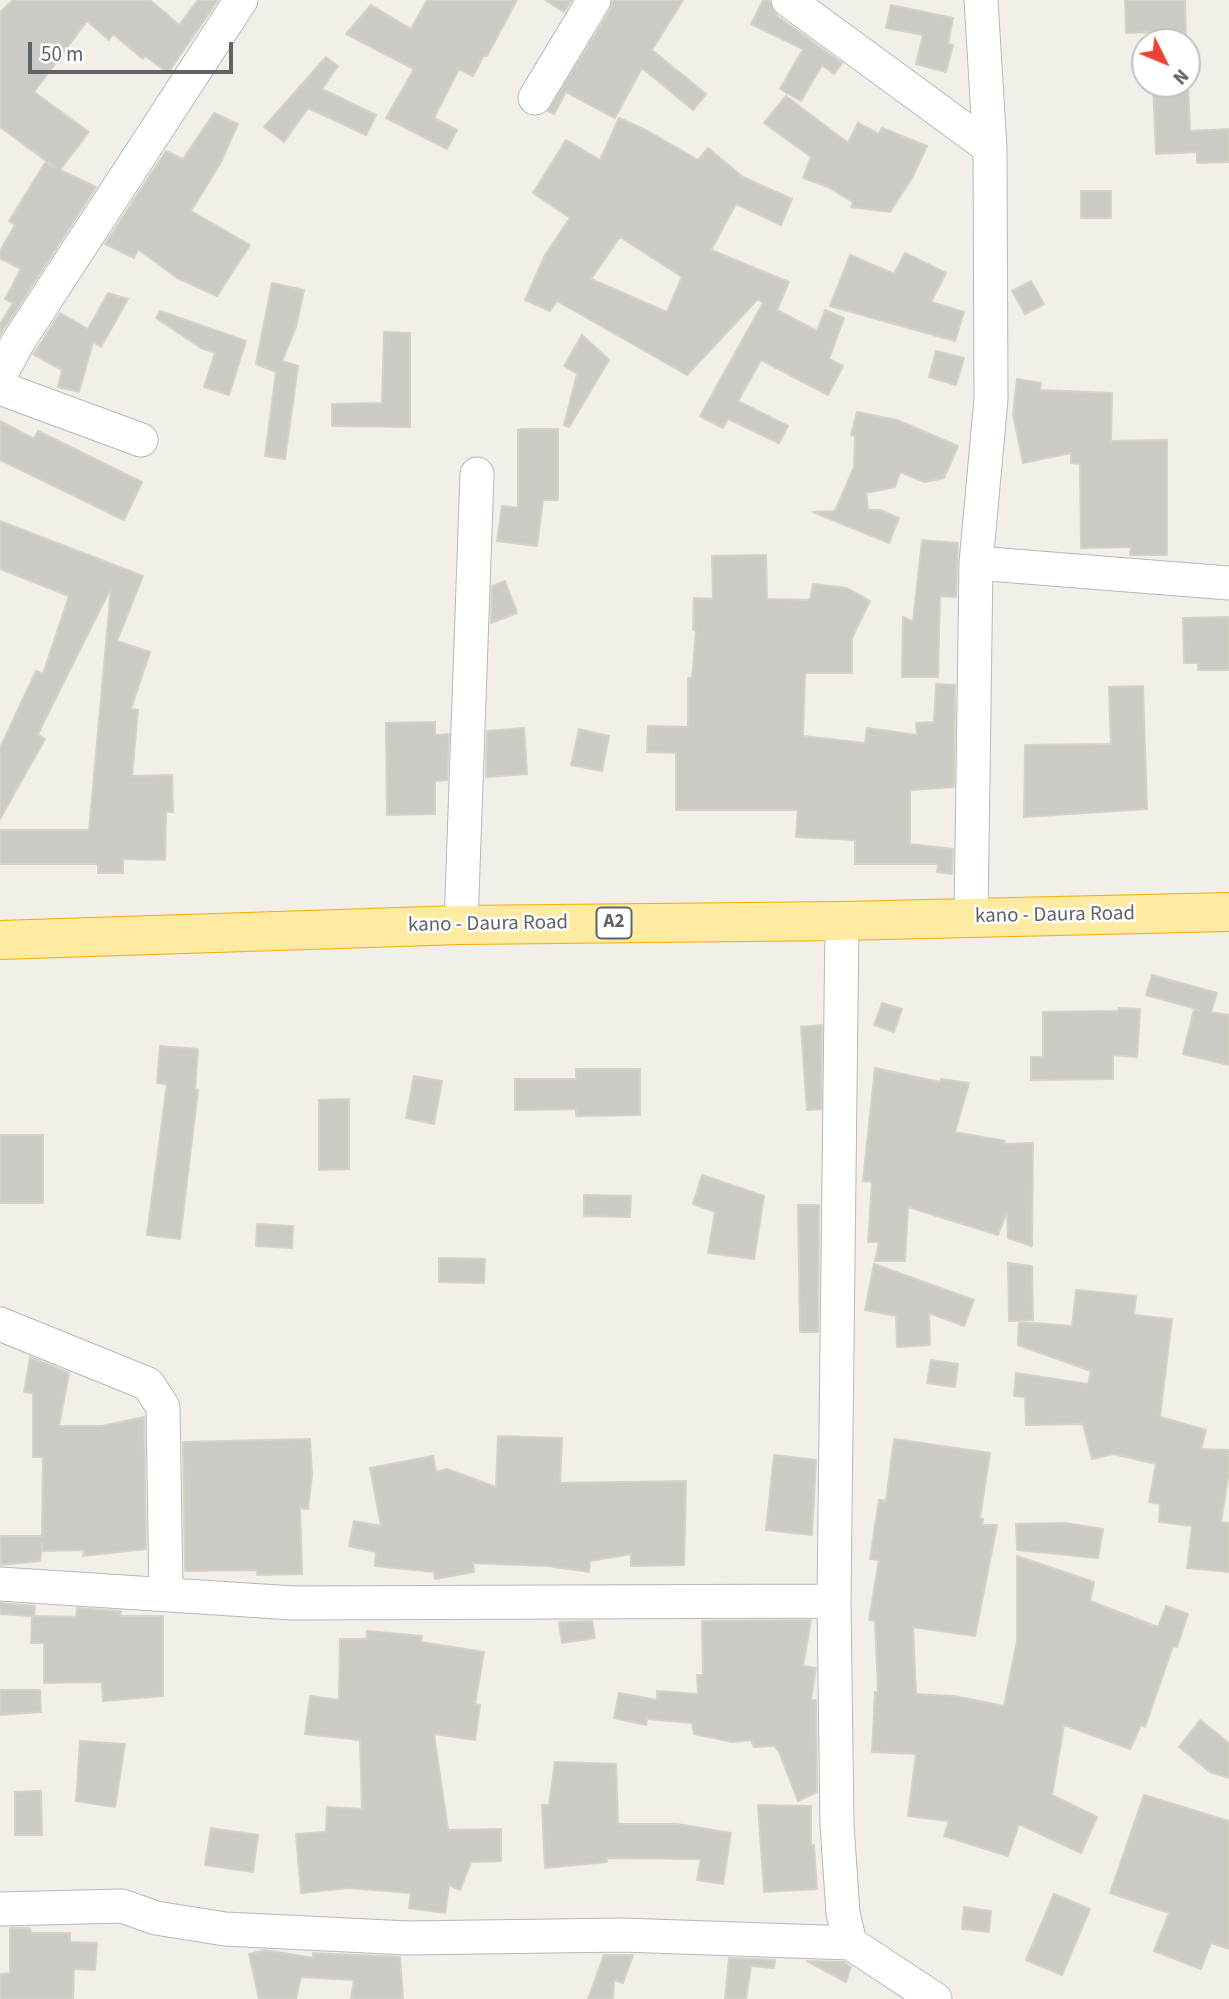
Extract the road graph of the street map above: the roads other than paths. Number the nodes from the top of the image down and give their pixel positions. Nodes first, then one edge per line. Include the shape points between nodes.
1 (241, 0) edge
2 (594, 0) edge
3 (788, 0) edge
4 (981, 0) edge
5 (535, 98) dead end
6 (990, 148) junction
7 (0, 376) edge
8 (0, 388) edge
9 (141, 440) dead end
10 (477, 474) dead end
11 (976, 564) junction
12 (1229, 583) edge
13 (1229, 912) edge
14 (971, 918) junction
15 (842, 921) junction
16 (461, 925) junction
17 (0, 940) edge
18 (0, 1324) edge
19 (0, 1584) edge
20 (166, 1594) junction
21 (834, 1601) junction
22 (0, 1909) edge
23 (850, 1942) junction
24 (935, 1999) edge

1 - 7 street
2 - 5 street
3 - 6 street
4 - 6 street
6 - 11 street via 991,399
8 - 9 street
10 - 16 street
11 - 12 street
11 - 14 street
13 - 14 highway, kano - Daura Road / A2
14 - 15 highway, kano - Daura Road / A2
15 - 16 highway, kano - Daura Road / A2
15 - 21 street
16 - 17 highway, kano - Daura Road / A2
18 - 20 street via 148,1384 163,1407
19 - 20 street
20 - 21 street via 293,1603
21 - 23 street via 837,1825 843,1913
22 - 23 street via 122,1906 156,1919 225,1929 408,1938 623,1935
23 - 24 street

